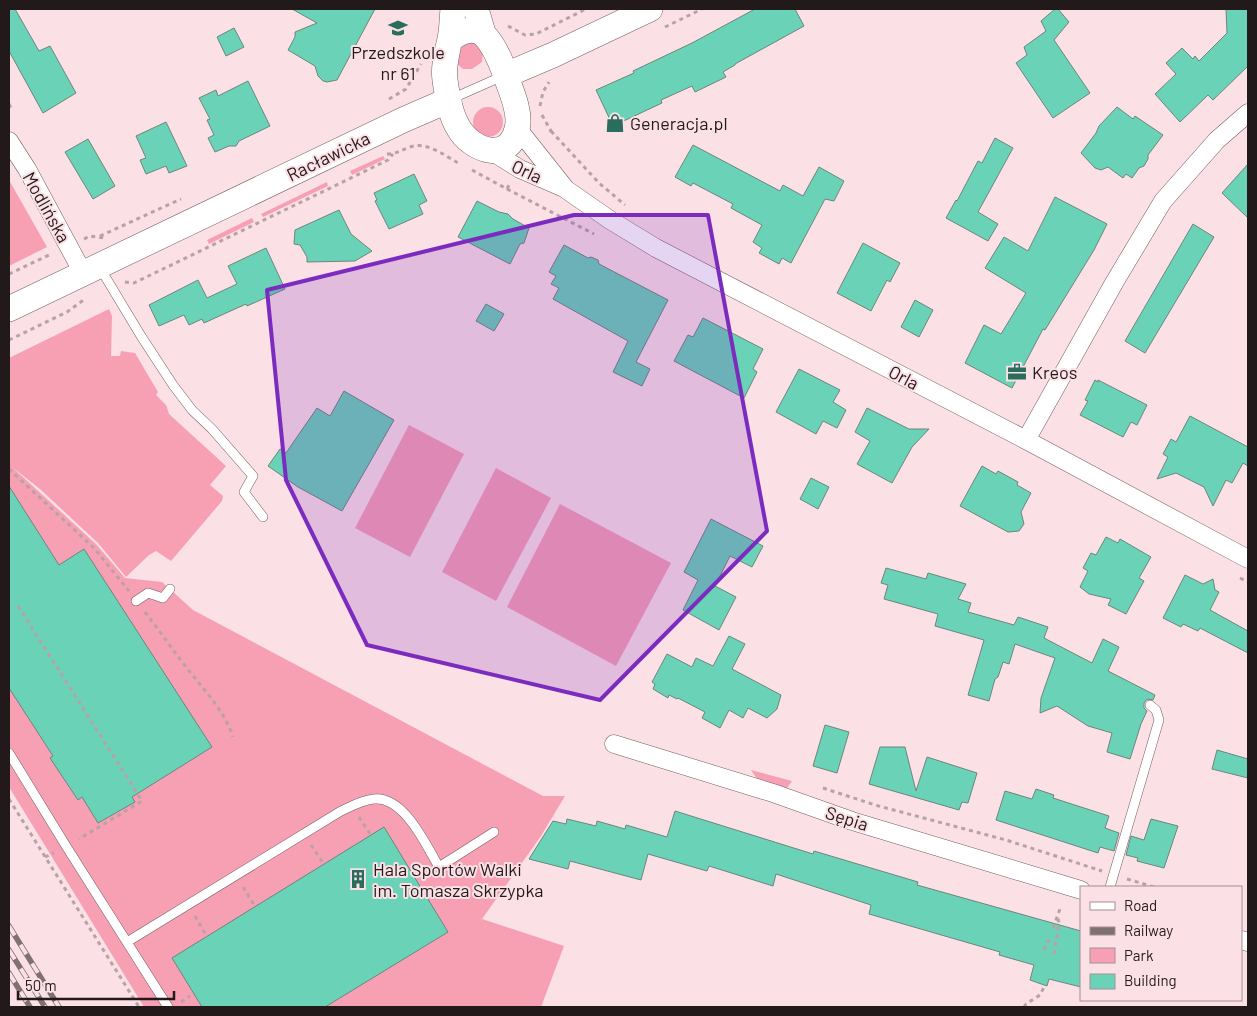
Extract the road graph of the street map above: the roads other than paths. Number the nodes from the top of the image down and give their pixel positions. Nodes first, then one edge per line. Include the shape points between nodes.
1 (453, 9) edge
2 (476, 9) edge
3 (650, 9) edge
4 (493, 27) junction
5 (450, 40) junction
6 (506, 75) junction
7 (449, 100) junction
8 (1248, 113) edge
9 (518, 128) junction
10 (9, 141) edge
11 (491, 151) junction
12 (564, 188) junction
13 (91, 270) junction
14 (9, 309) edge
15 (1026, 440) junction
16 (263, 517) dead end
17 (1248, 559) edge
18 (170, 590) dead end
19 (136, 601) dead end
20 (1150, 705) dead end
21 (614, 744) dead end
22 (9, 752) edge
23 (494, 832) dead end
24 (1110, 886) edge
25 (1080, 890) edge
26 (127, 942) junction
27 (168, 1007) edge

1 - 5 street
2 - 4 street
3 - 6 street, Racławicka
4 - 5 street via 462,31
4 - 6 street via 497,55
5 - 7 street via 444,74
6 - 7 lane, Racławicka
6 - 9 street via 514,98
7 - 11 street via 458,128 466,138 477,147
7 - 13 street, Racławicka
8 - 15 street via 1218,140 1163,201
9 - 11 street via 508,146
9 - 12 street, Orla
10 - 13 street, Modlińska
11 - 12 street, Orla via 520,170
12 - 15 street, Orla via 656,248
13 - 14 street, Racławicka
13 - 16 lane via 192,410 254,476 244,492
15 - 17 street, Orla
18 - 19 lane via 163,598 148,593
20 - 24 lane via 1156,710 1159,720
21 - 25 street, Sępia
22 - 26 lane
23 - 26 lane via 439,867 404,811 390,802 376,799 359,802
26 - 27 lane

